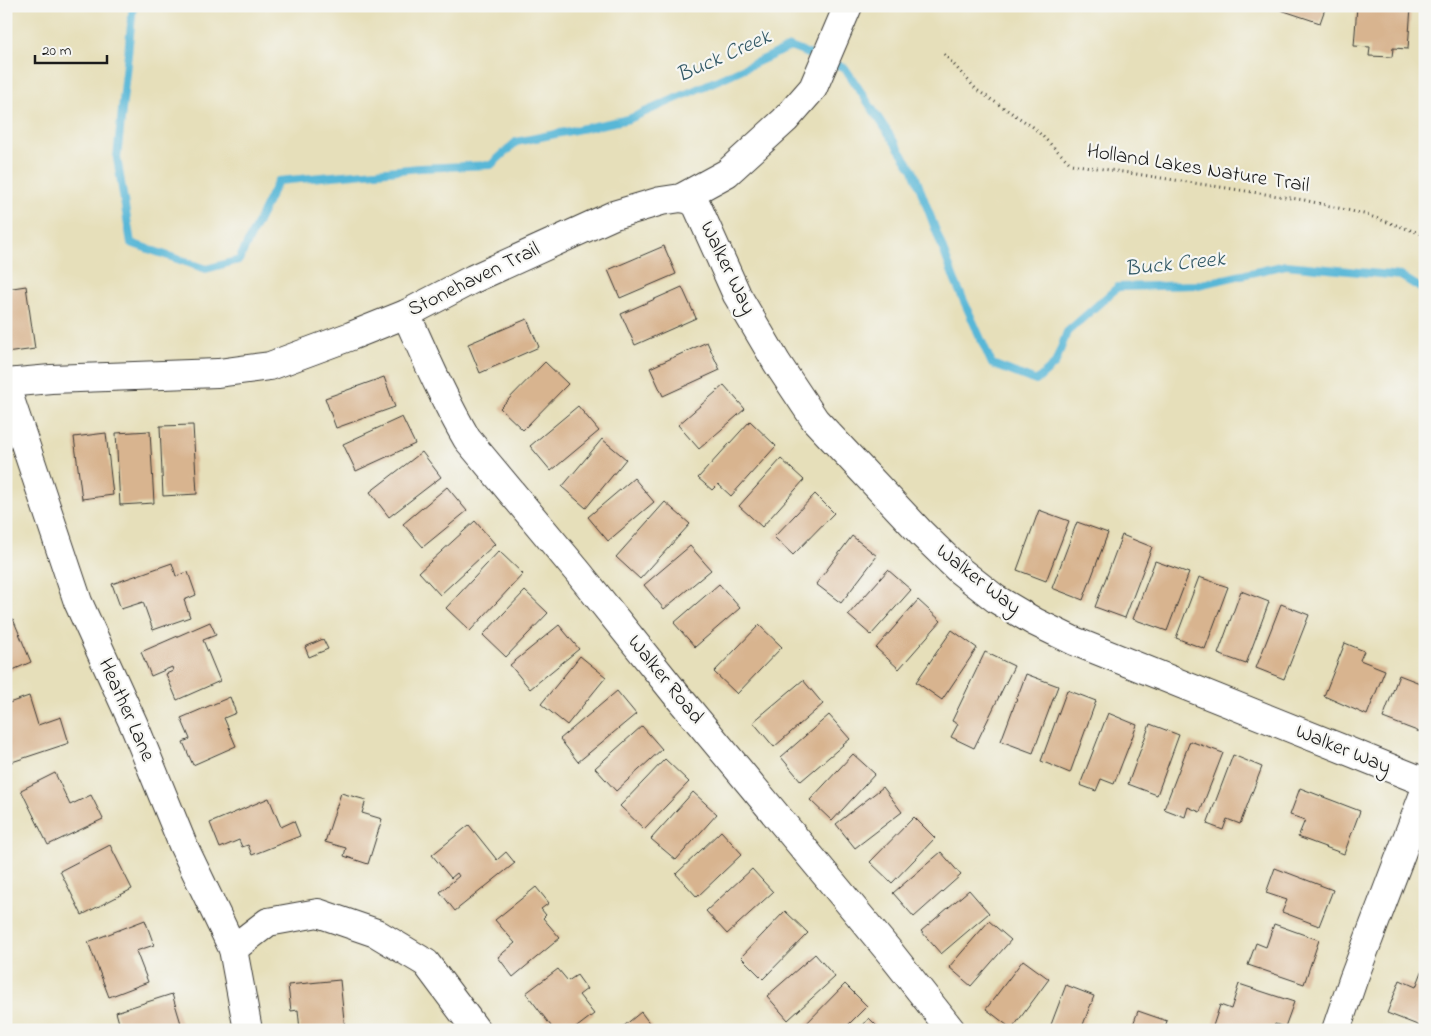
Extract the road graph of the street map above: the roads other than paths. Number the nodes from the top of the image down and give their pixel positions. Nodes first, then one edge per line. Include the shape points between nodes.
1 (848, 6) edge
2 (681, 198) junction
3 (406, 314) junction
4 (6, 385) edge
5 (1425, 782) edge
6 (1425, 791) edge
7 (233, 949) junction
8 (248, 1030) edge
9 (476, 1030) edge
10 (951, 1030) edge
11 (1336, 1030) edge

1 - 2 street, Stonehaven Trail via 813,88 785,120 727,173
2 - 3 street, Stonehaven Trail via 614,215
2 - 5 street, Walker Way via 691,200 697,206 738,295 815,420 921,533 988,593 1074,641
3 - 4 street, Stonehaven Trail via 270,366 218,373 51,379
3 - 10 street, Walker Road via 466,439
4 - 7 street, Heather Lane via 78,602 134,725 183,845
6 - 11 street
7 - 8 street, Heather Lane
7 - 9 street via 268,922 318,913 376,933 426,963

